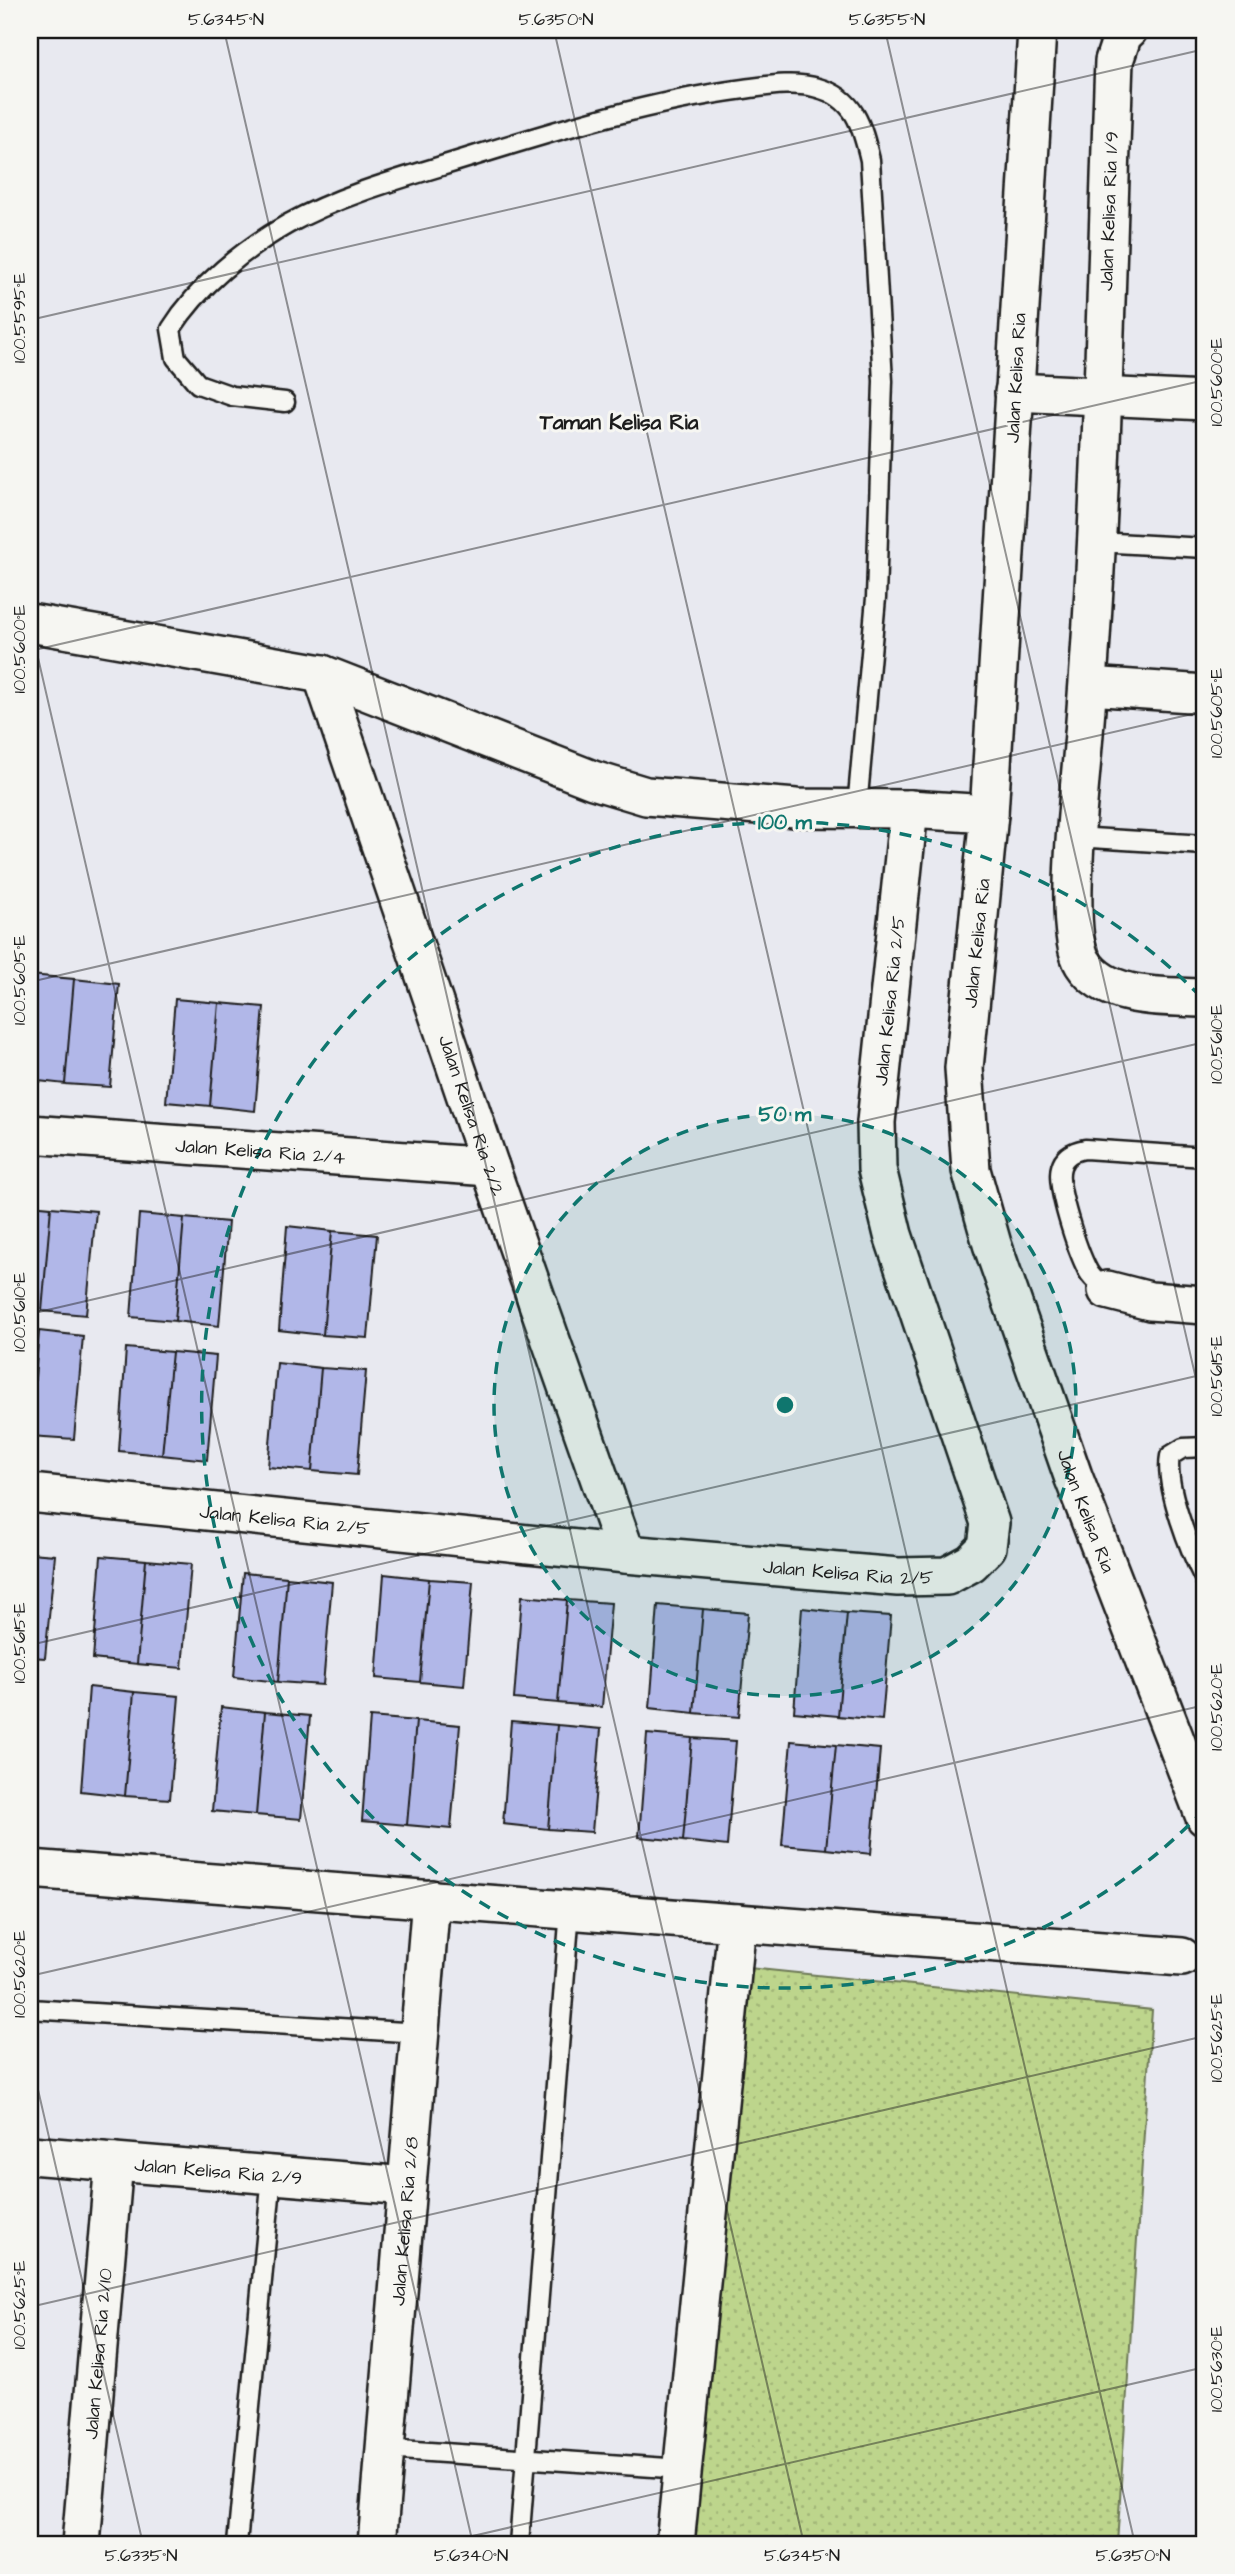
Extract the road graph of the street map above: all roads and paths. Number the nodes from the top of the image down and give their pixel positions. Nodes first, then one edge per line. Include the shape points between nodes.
1 (1037, 30) edge
2 (1128, 30) edge
3 (1014, 391) junction
4 (1102, 396) junction
5 (1205, 401) edge
6 (285, 402) dead end
7 (1097, 542) junction
8 (1205, 548) edge
9 (30, 623) edge
10 (322, 674) junction
11 (1089, 685) junction
12 (1205, 694) edge
13 (858, 808) junction
14 (909, 809) junction
15 (989, 814) junction
16 (1075, 837) junction
17 (1205, 845) edge
18 (1205, 998) edge
19 (30, 1134) edge
20 (1205, 1157) edge
21 (490, 1167) junction
22 (1107, 1290) joint
23 (1205, 1305) edge
24 (1205, 1447) edge
25 (30, 1493) edge
26 (626, 1553) junction
27 (1205, 1580) edge
28 (1205, 1817) edge
29 (30, 1869) edge
30 (431, 1899) junction
31 (570, 1910) junction
32 (737, 1923) junction
33 (1182, 1957) dead end
34 (30, 2010) edge
35 (420, 2033) junction
36 (30, 2155) edge
37 (114, 2162) junction
38 (272, 2175) junction
39 (407, 2186) junction
40 (385, 2449) junction
41 (526, 2459) junction
42 (683, 2469) junction
43 (81, 2544) edge
44 (237, 2544) edge
45 (377, 2544) edge
46 (519, 2544) edge
47 (676, 2544) edge

1 - 3 street, Jalan Kelisa Ria
2 - 4 street, Jalan Kelisa Ria 1/9 via 1114,61
3 - 4 street
3 - 15 street, Jalan Kelisa Ria
4 - 5 street
4 - 7 street, Jalan Kelisa Ria 1/9
6 - 13 lane via 232,396 198,384 176,358 171,329 186,305 212,281 289,224 368,189 556,131 698,95 778,84 817,88 844,100 862,124 870,160 883,382 876,597
7 - 8 lane
7 - 11 street, Jalan Kelisa Ria 1/9
9 - 10 street
10 - 13 street via 593,780 646,796 796,808
10 - 21 street, Jalan Kelisa Ria 2/2
11 - 12 street
11 - 16 street, Jalan Kelisa Ria 1/9
13 - 14 street
14 - 15 street
14 - 26 street, Jalan Kelisa Ria 2/5 via 876,1122 877,1168 893,1235 990,1522 987,1547 971,1563 947,1576 898,1577
15 - 28 street, Jalan Kelisa Ria via 964,1068 971,1170 1073,1476
16 - 17 lane
16 - 18 street, Jalan Kelisa Ria 1/9 via 1073,922 1081,962 1108,984 1135,993
19 - 21 street, Jalan Kelisa Ria 2/4
20 - 22 lane via 1085,1149 1071,1152 1061,1164 1063,1198 1088,1271
21 - 26 street, Jalan Kelisa Ria 2/2
22 - 23 street via 1150,1301
24 - 27 lane via 1183,1448 1170,1456 1168,1468 1179,1513
25 - 26 street, Jalan Kelisa Ria 2/5
29 - 30 street
30 - 31 street
30 - 35 street, Jalan Kelisa Ria 2/8
31 - 32 street
31 - 41 lane
32 - 33 street
32 - 42 street
34 - 35 lane
35 - 39 street, Jalan Kelisa Ria 2/8
36 - 37 street, Jalan Kelisa Ria 2/9
37 - 38 street, Jalan Kelisa Ria 2/9
37 - 43 street, Jalan Kelisa Ria 2/10
38 - 39 street, Jalan Kelisa Ria 2/9
38 - 44 lane
39 - 40 street, Jalan Kelisa Ria 2/8
40 - 41 lane
40 - 45 street, Jalan Kelisa Ria 2/8
41 - 42 lane
41 - 46 lane
42 - 47 street

